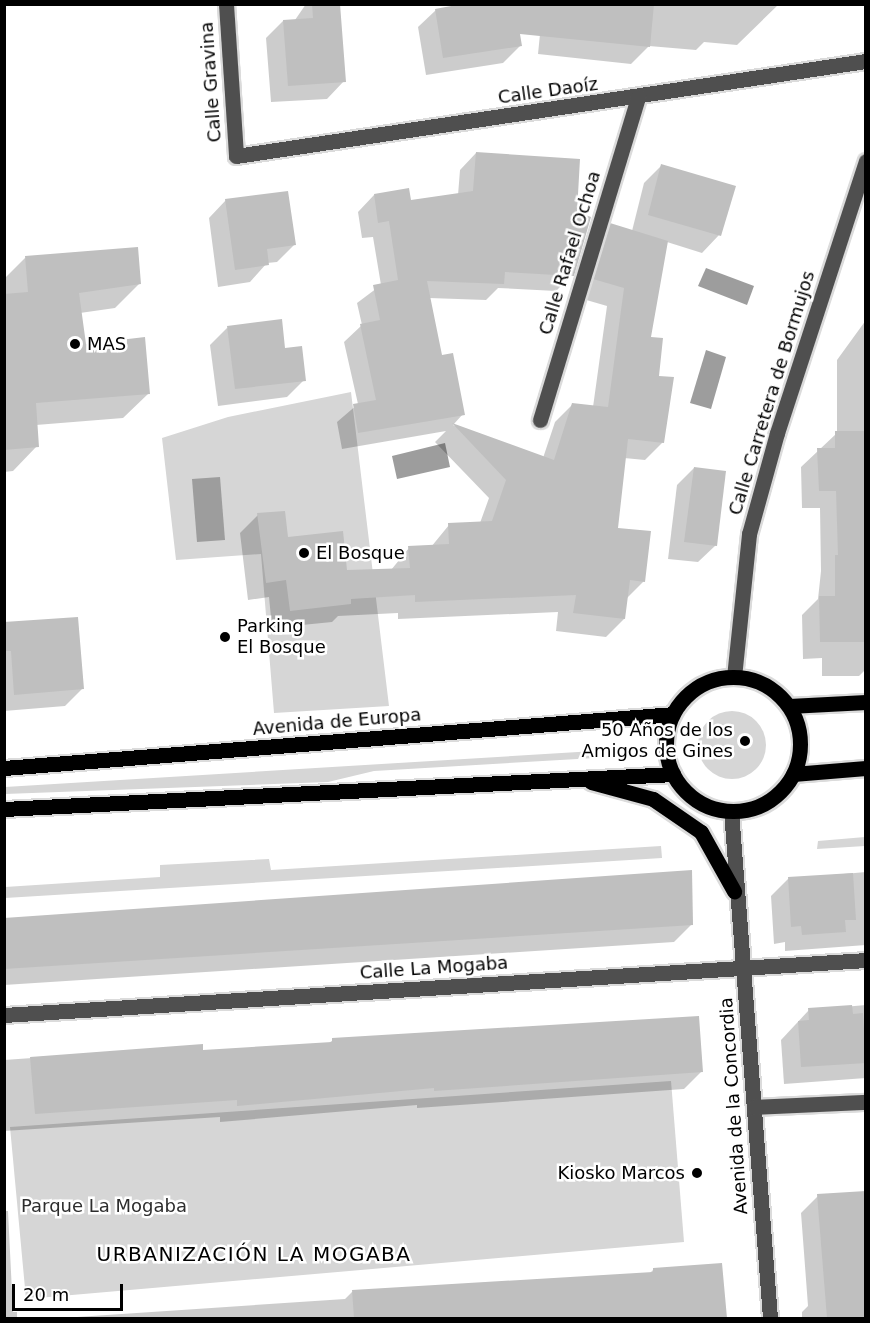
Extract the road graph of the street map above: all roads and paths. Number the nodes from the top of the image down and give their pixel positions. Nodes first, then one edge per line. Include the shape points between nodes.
1 (226, 4) edge
2 (866, 61) edge
3 (638, 97) junction
4 (236, 156) joint
5 (866, 161) edge
6 (540, 420) dead end
7 (734, 677) junction
8 (866, 702) edge
9 (789, 706) junction
10 (673, 714) junction
11 (4, 768) edge
12 (866, 768) edge
13 (673, 774) junction
14 (793, 774) junction
15 (582, 779) junction
16 (4, 809) edge
17 (731, 811) junction
18 (734, 891) junction
19 (866, 960) edge
20 (743, 968) junction
21 (4, 1015) edge
22 (866, 1102) edge
23 (754, 1107) junction
24 (770, 1318) edge

1 - 4 street, Calle Gravina
2 - 3 street, Calle Daoíz
3 - 4 street, Calle Daoíz
3 - 6 street, Calle Rafael Ochoa
5 - 7 street, Calle Carretera de Bormujos via 777,433 749,534
7 - 9 main road via 755,680
7 - 10 main road via 698,686
8 - 9 main road
9 - 14 main road via 800,740
10 - 11 main road, Avenida de Europa
10 - 13 main road via 666,734
12 - 14 main road
13 - 15 main road
13 - 17 main road via 697,800
14 - 17 main road via 767,801
15 - 16 main road
15 - 18 main road via 653,799 701,832
17 - 18 street, Avenida de la Concordia
18 - 20 street, Avenida de la Concordia
19 - 20 street, Calle La Mogaba
20 - 21 street, Calle La Mogaba
20 - 23 street, Avenida de la Concordia
22 - 23 street
23 - 24 street, Avenida de la Concordia

